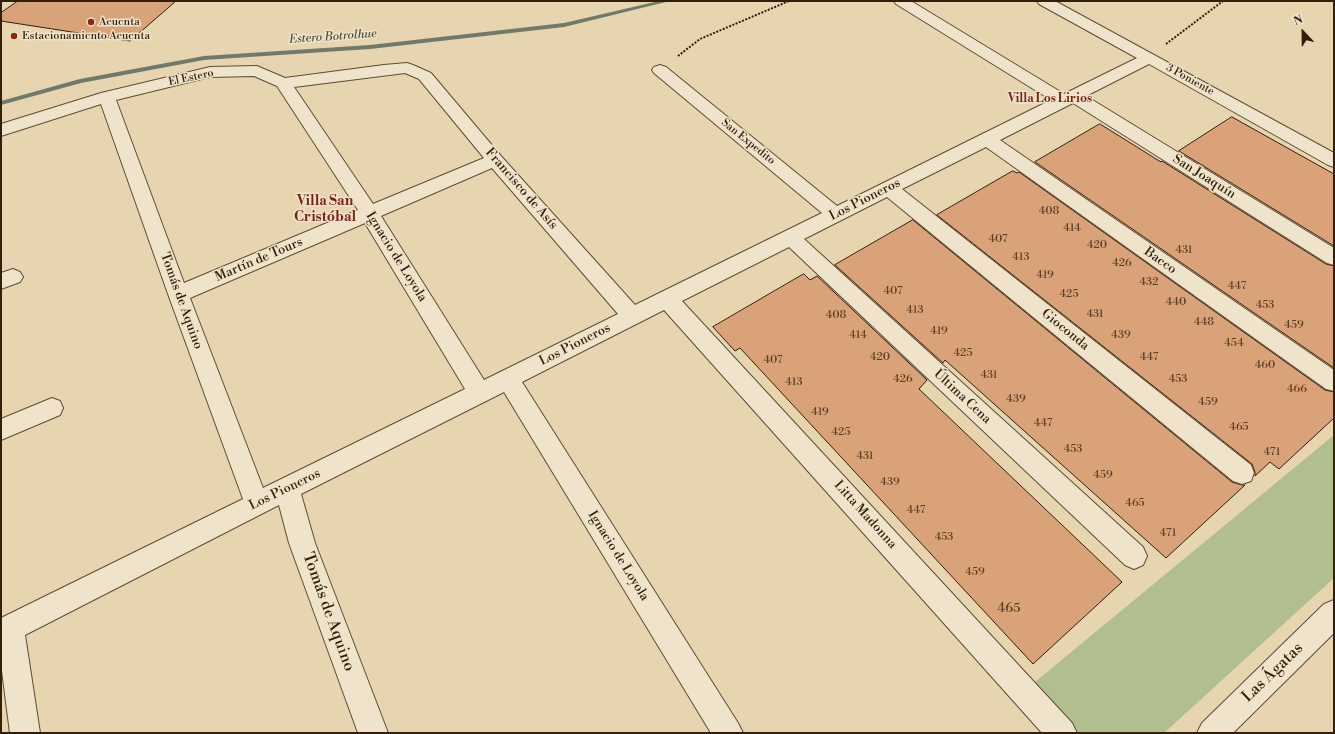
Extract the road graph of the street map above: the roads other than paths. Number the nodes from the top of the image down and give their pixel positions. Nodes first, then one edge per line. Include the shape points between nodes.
1 (901, 1) edge
2 (1044, 1) edge
3 (1149, 58) junction
4 (660, 70) road end
5 (283, 83) junction
6 (107, 97) junction
7 (1069, 98) junction
8 (1, 130) edge
9 (987, 139) junction
10 (495, 160) junction
11 (1334, 161) edge
12 (888, 188) junction
13 (369, 213) junction
14 (836, 215) junction
15 (790, 237) junction
16 (1334, 258) edge
17 (178, 294) junction
18 (668, 299) junction
19 (632, 316) junction
20 (508, 378) junction
21 (1334, 382) edge
22 (480, 392) junction
23 (52, 408) dead end
24 (1, 430) edge
25 (1242, 473) dead end
26 (287, 489) junction
27 (256, 504) junction
28 (1134, 556) dead end
29 (1334, 614) edge
30 (6, 630) edge
31 (25, 733) edge
32 (373, 733) edge
33 (728, 733) edge
34 (1062, 733) edge
35 (1212, 733) edge

1 - 7 street, San Joaquín
2 - 3 street, 3 Poniente
3 - 7 street, Los Pioneros
3 - 11 street, 3 Poniente
4 - 14 street, San Expedito
5 - 6 street, El Estero via 257,71 210,72
5 - 10 street, Francisco de Asís via 407,68 425,76
5 - 13 street, Ignacio de Loyola
6 - 8 street, El Estero
6 - 17 street, Tomás de Aquino
7 - 9 street, Los Pioneros
7 - 16 street, San Joaquín
9 - 12 street, Los Pioneros
9 - 21 street, Bacco
10 - 13 street, Martín de Tours
10 - 19 street, Francisco de Asís
12 - 14 street, Los Pioneros
12 - 25 street, Gioconda
13 - 17 street, Martín de Tours
13 - 22 street, Ignacio de Loyola
14 - 15 street, Los Pioneros
15 - 18 street, Los Pioneros
15 - 28 street, Última Cena
17 - 27 street, Tomás de Aquino
18 - 19 street, Los Pioneros
18 - 34 street, Litta Madonna
19 - 20 street, Los Pioneros
20 - 22 street, Los Pioneros
20 - 33 street, Ignacio de Loyola
22 - 26 street, Los Pioneros
23 - 24 street
26 - 27 street, Los Pioneros
26 - 32 street, Tomás de Aquino via 302,543
27 - 30 street, Los Pioneros
29 - 35 street, Las Ágatas
30 - 31 street

